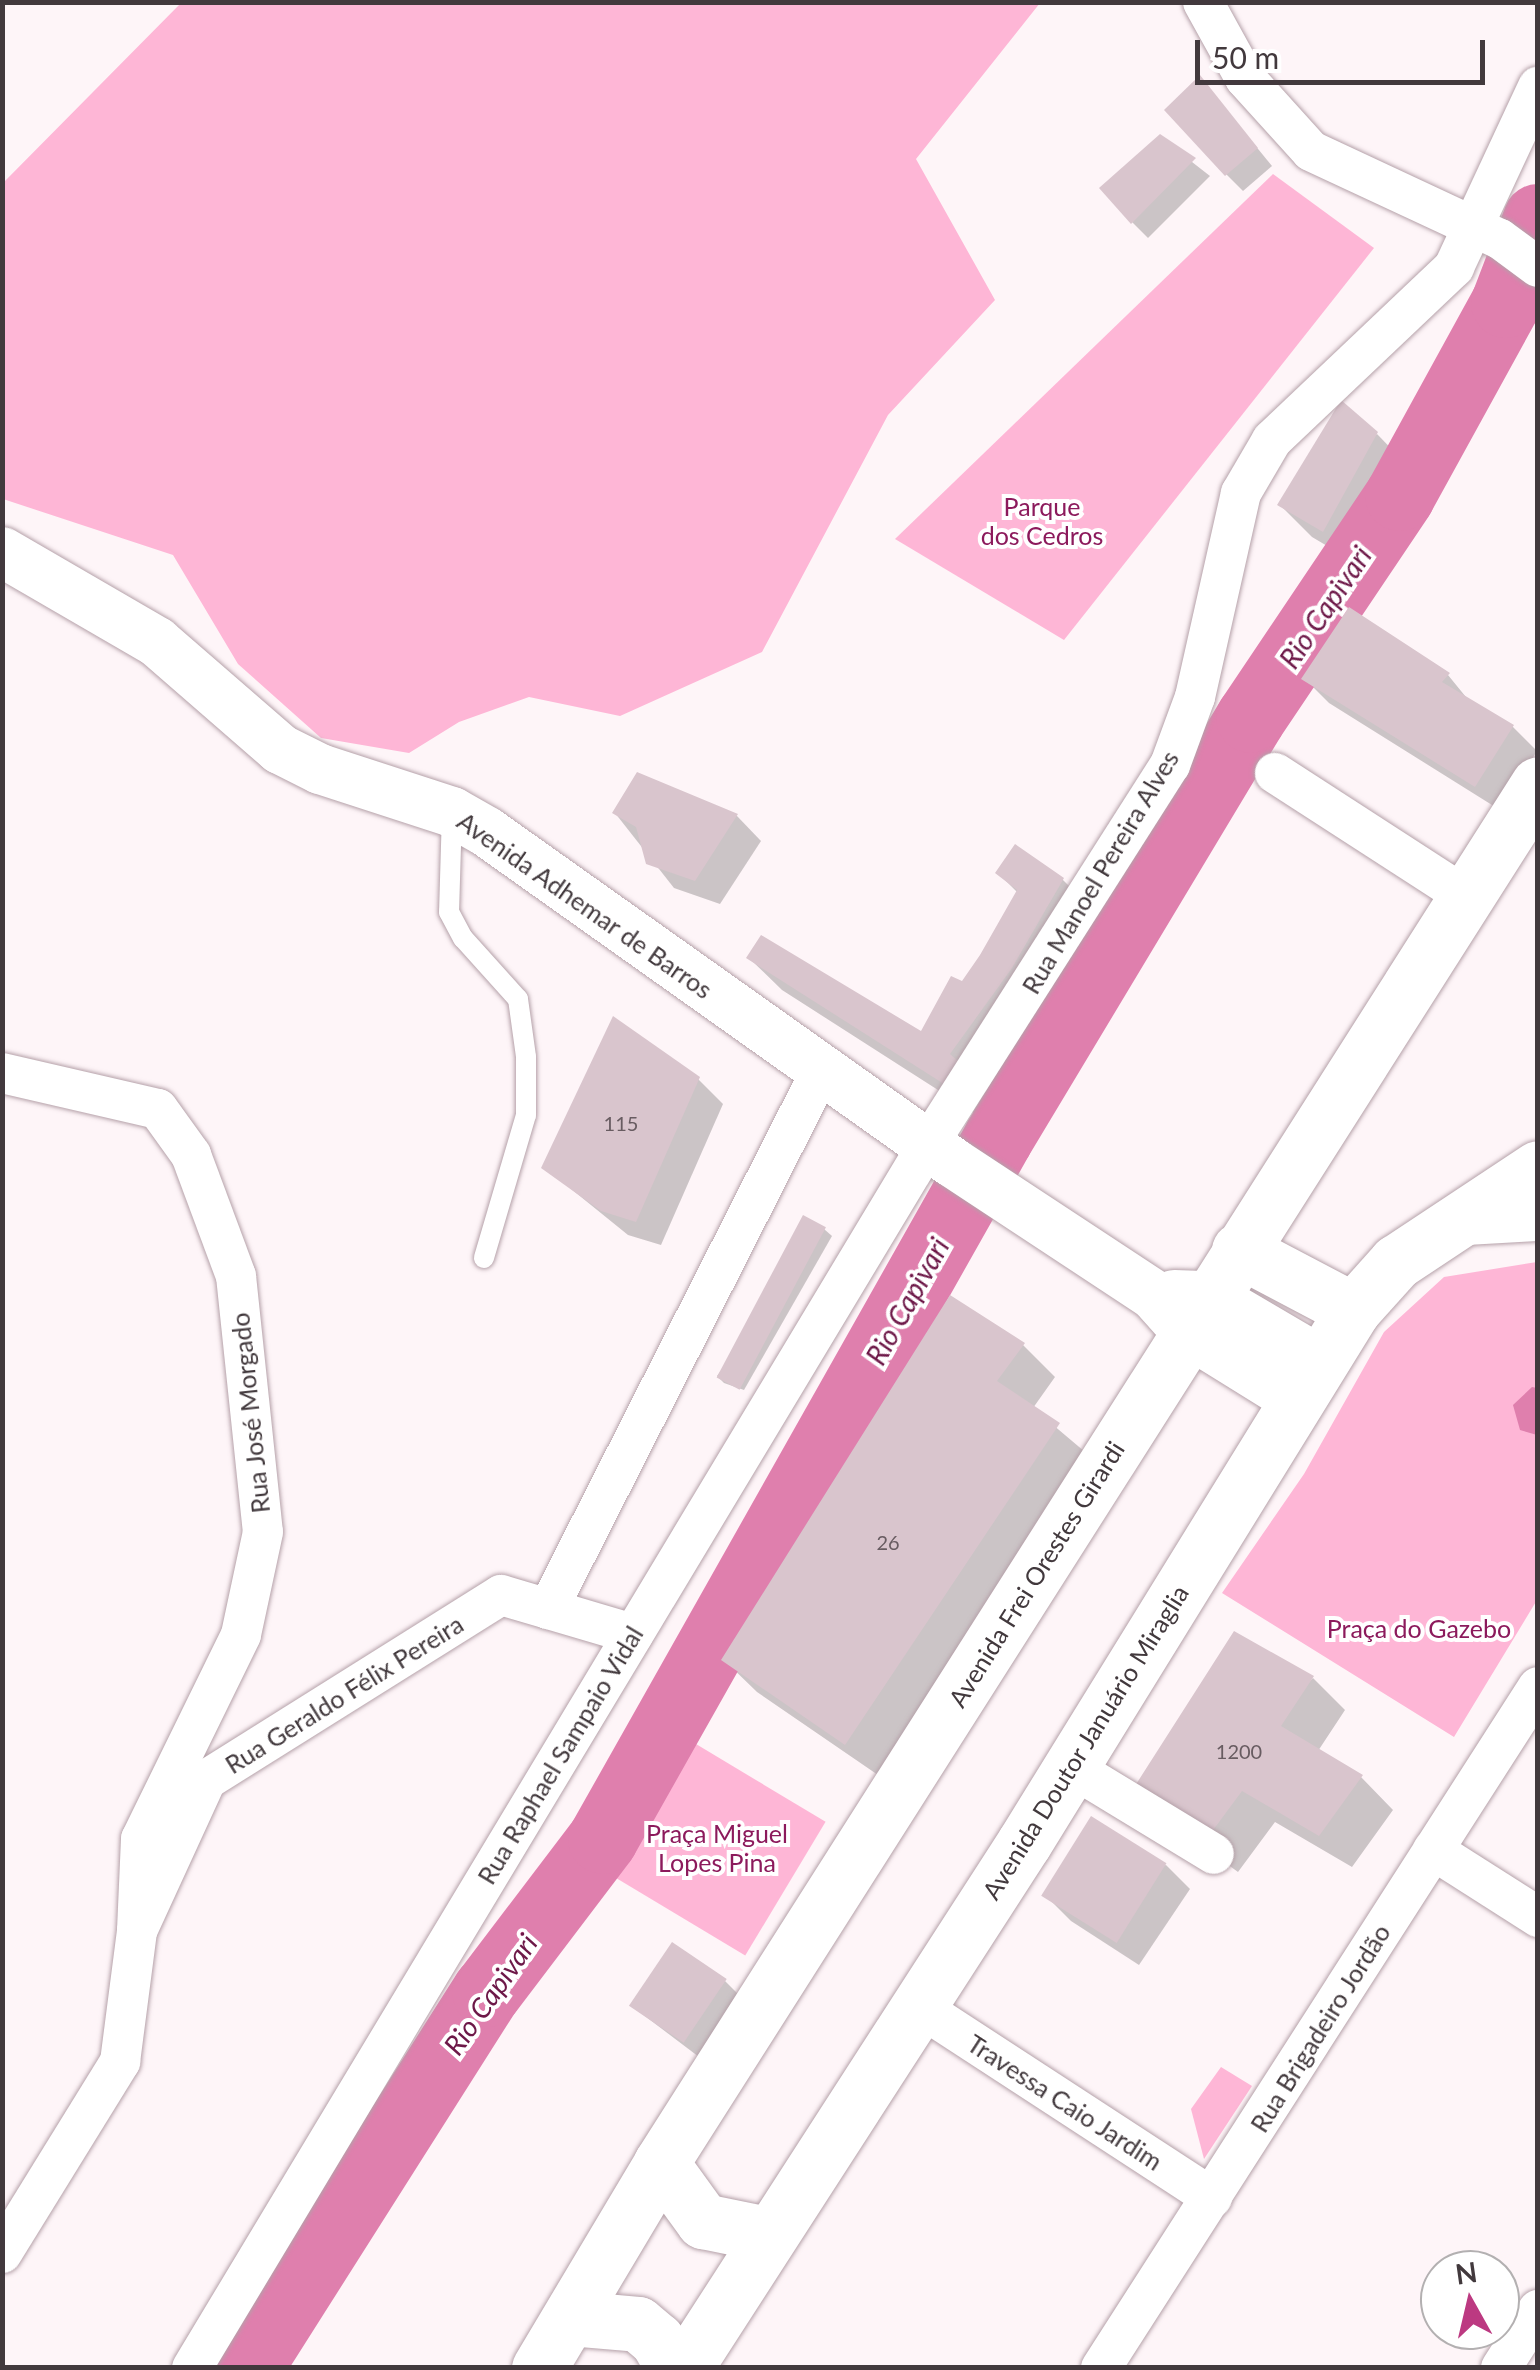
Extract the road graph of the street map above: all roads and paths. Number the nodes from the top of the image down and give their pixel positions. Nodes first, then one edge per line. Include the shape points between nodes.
1 (1204, 2) edge
2 (1538, 86) edge
3 (1487, 233) junction
4 (1538, 266) edge
5 (2, 552) edge
6 (1275, 774) dead end
7 (1538, 784) edge
8 (452, 812) junction
9 (1467, 897) junction
10 (822, 1070) junction
11 (2, 1073) edge
12 (941, 1153) junction
13 (1538, 1168) edge
14 (1538, 1221) edge
15 (1447, 1226) junction
16 (1239, 1250) junction
17 (484, 1258) dead end
18 (1184, 1308) junction
19 (1352, 1310) junction
20 (1307, 1380) junction
21 (548, 1609) junction
22 (634, 1634) junction
23 (1538, 1687) edge
24 (1071, 1767) junction
25 (1433, 1850) junction
26 (1214, 1854) dead end
27 (1538, 1916) edge
28 (137, 1931) junction
29 (918, 2006) junction
30 (661, 2163) junction
31 (1212, 2198) junction
32 (767, 2234) junction
33 (2, 2252) edge
34 (1538, 2310) edge
35 (570, 2318) junction
36 (192, 2368) edge
37 (539, 2368) edge
38 (673, 2368) edge
39 (685, 2368) edge
40 (1101, 2368) edge
41 (1501, 2368) edge

1 - 3 street via 1245,78 1311,151
2 - 3 street, Rua Manoel Pereira Alves
3 - 4 street
3 - 12 street, Rua Manoel Pereira Alves via 1272,440 1241,493 1195,698 1170,765
5 - 8 street, Avenida Adhemar de Barros via 157,642 280,749 320,769
6 - 9 street
7 - 9 main road, Avenida Frei Orestes Girardi
8 - 10 street, Avenida Adhemar de Barros
8 - 17 lane via 449,912 463,938 518,999 526,1057 526,1115
9 - 16 main road, Avenida Frei Orestes Girardi
10 - 12 street, Avenida Adhemar de Barros
10 - 21 street
11 - 28 street, Rua José Morgado via 158,1109 191,1155 236,1276 262,1532 241,1635 141,1839
12 - 18 street, Avenida Adhemar de Barros
12 - 22 street, Rua Raphael Sampaio Vidal
13 - 15 main road, Avenida Doutor Januário Miraglia
14 - 15 street
15 - 19 main road, Avenida Doutor Januário Miraglia via 1396,1262
16 - 18 main road, Avenida Frei Orestes Girardi
16 - 19 main road
18 - 20 street, Avenida Adhemar de Barros
18 - 30 main road, Avenida Frei Orestes Girardi
19 - 20 main road, Avenida Doutor Januário Miraglia
20 - 24 main road, Avenida Doutor Januário Miraglia
21 - 22 street, Rua Geraldo Félix Pereira
21 - 28 street, Rua Geraldo Félix Pereira via 501,1595 206,1780
22 - 36 street, Rua Raphael Sampaio Vidal
23 - 25 street, Rua Brigadeiro Jordão
24 - 26 street
24 - 29 main road, Avenida Doutor Januário Miraglia
25 - 27 street
25 - 31 street, Rua Brigadeiro Jordão
28 - 33 street, Rua Geraldo Félix Pereira via 120,2062
29 - 31 street, Travessa Caio Jardim
29 - 32 main road, Avenida Doutor Januário Miraglia
30 - 32 main road via 703,2221
30 - 35 main road, Avenida Frei Orestes Girardi
31 - 40 street, Rua Brigadeiro Jordão
32 - 39 main road, Avenida Doutor Januário Miraglia
34 - 41 street
35 - 37 main road, Avenida Frei Orestes Girardi
35 - 38 main road via 638,2324

